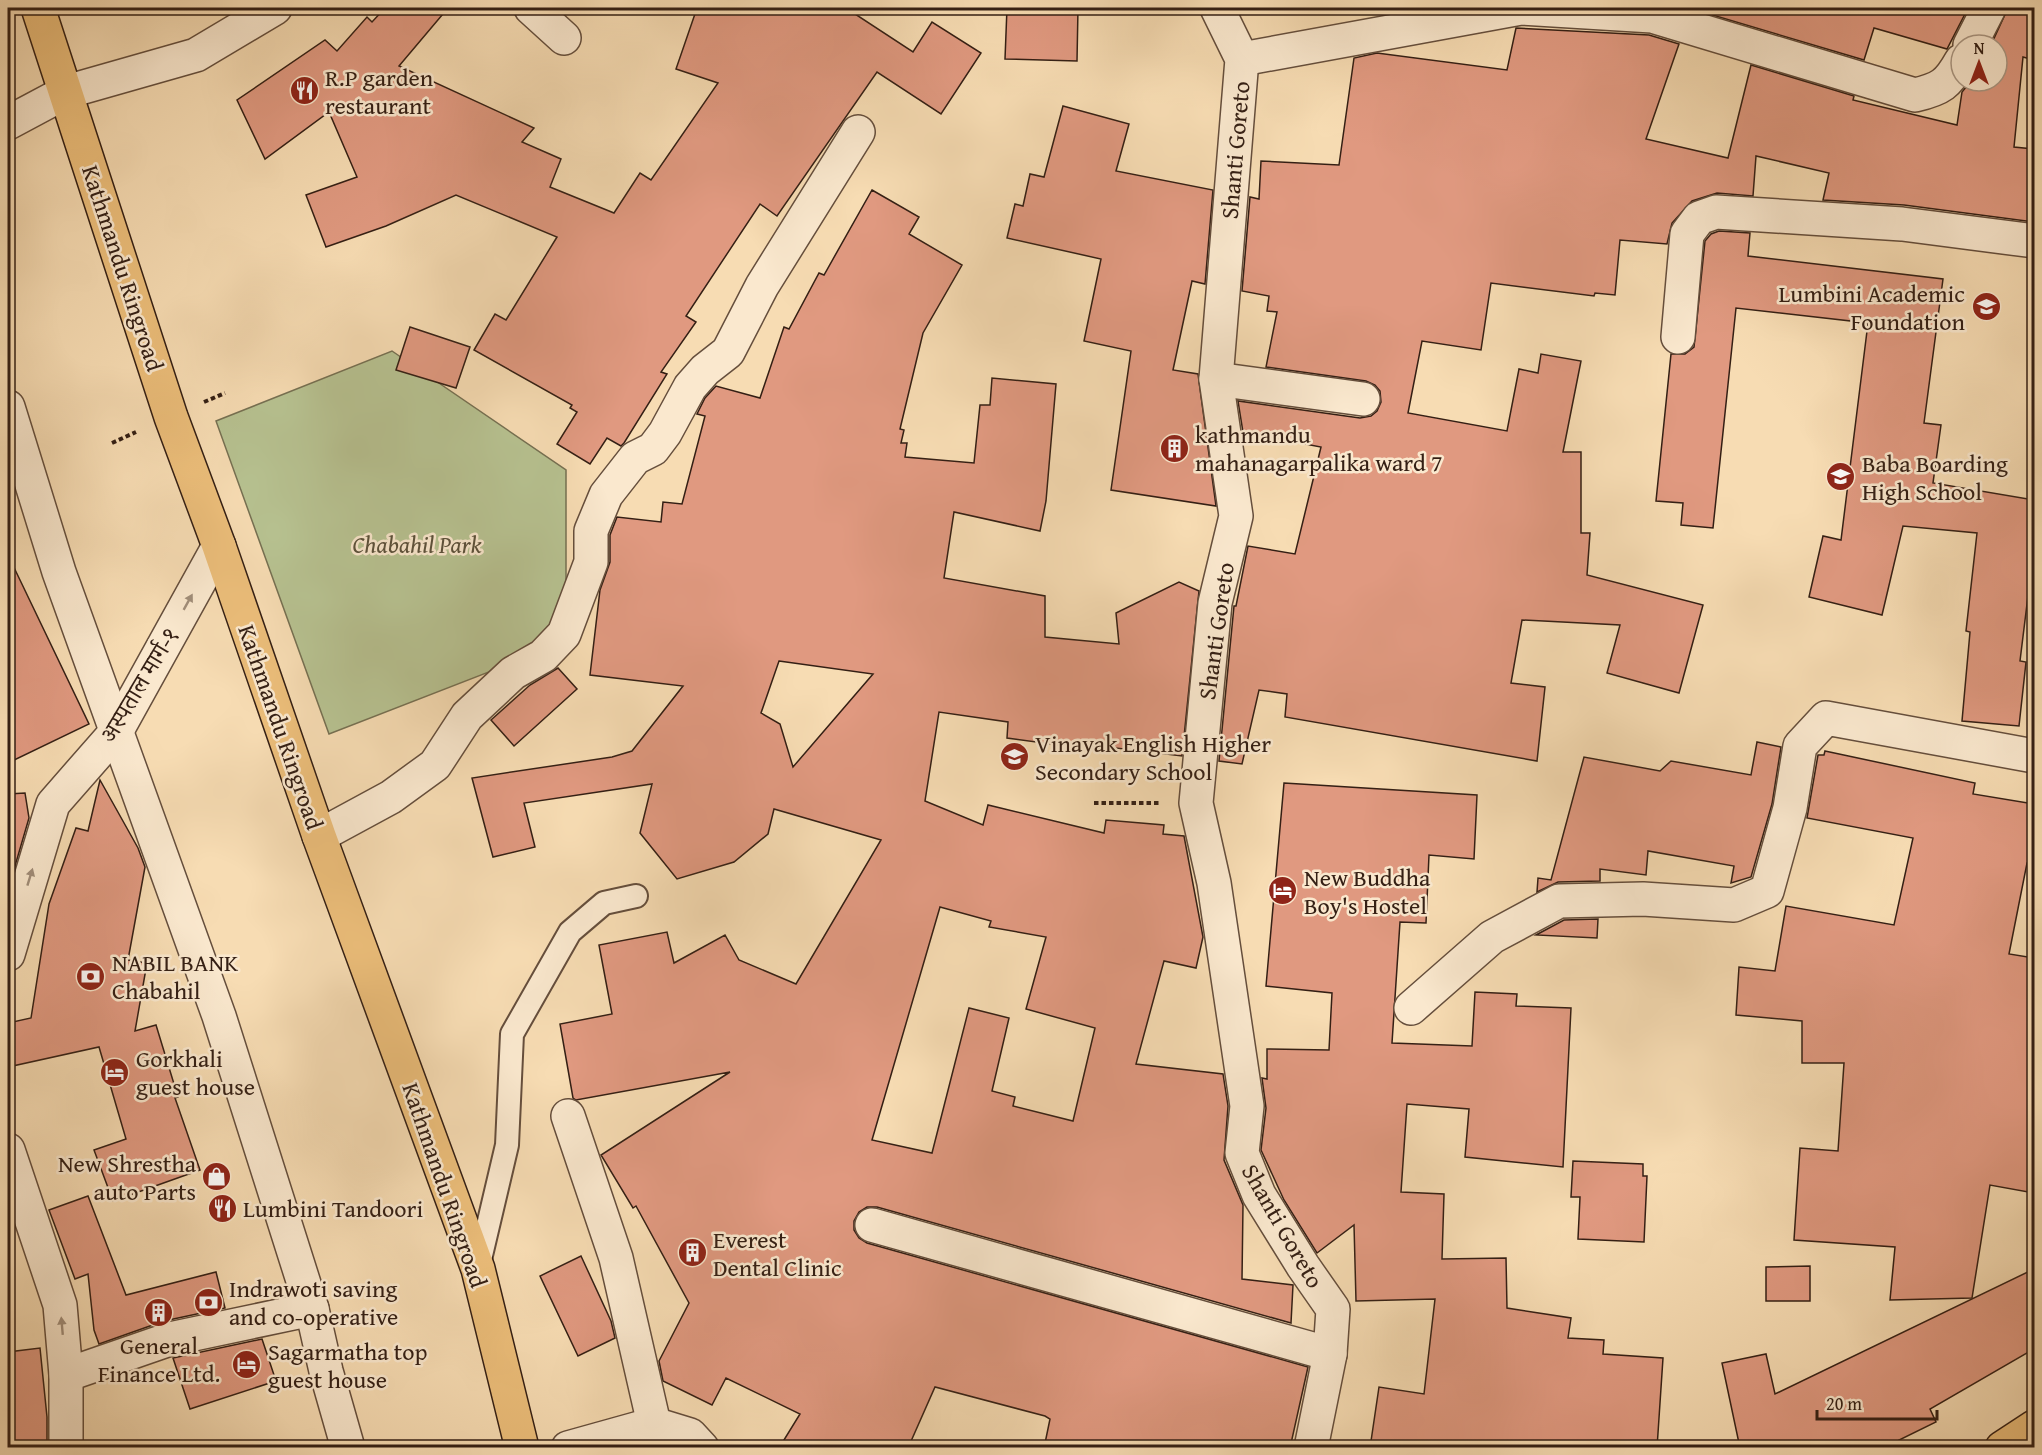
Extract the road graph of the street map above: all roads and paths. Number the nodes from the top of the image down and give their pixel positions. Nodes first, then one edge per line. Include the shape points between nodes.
1 (38, 8) edge
2 (275, 8) edge
3 (531, 8) edge
4 (1217, 8) edge
5 (1989, 8) edge
6 (1976, 33) edge
7 (564, 38) dead end
8 (1242, 59) junction
9 (1949, 82) edge
10 (66, 92) junction
11 (8, 123) edge
12 (858, 132) dead end
13 (2034, 241) edge
14 (1678, 337) dead end
15 (1216, 379) junction
16 (1363, 399) dead end
17 (8, 407) edge
18 (219, 546) junction
19 (116, 732) junction
20 (2034, 756) edge
21 (1094, 802) dead end
22 (1196, 802) junction
23 (319, 836) junction
24 (636, 896) dead end
25 (8, 954) edge
26 (1411, 1008) dead end
27 (568, 1116) dead end
28 (8, 1150) edge
29 (872, 1225) dead end
30 (478, 1269) junction
31 (312, 1309) junction
32 (1330, 1354) junction
33 (66, 1375) junction
34 (654, 1425) junction
35 (2034, 1427) edge
36 (66, 1448) edge
37 (348, 1448) edge
38 (522, 1448) edge
39 (568, 1448) edge
40 (702, 1448) edge
41 (1311, 1448) edge
42 (2002, 1448) edge

1 - 10 main road, Kathmandu Ringroad
2 - 10 street via 196,56
3 - 7 street
4 - 8 street, Shanti Goreto
5 - 6 street
8 - 9 street via 1521,9 1652,16 1915,95
8 - 15 street, Shanti Goreto
10 - 11 street
10 - 18 main road, Kathmandu Ringroad via 171,417
12 - 23 street via 762,286 728,352 690,387 659,441 635,458 606,495 591,531 591,562 564,634 543,656 513,673 467,716 435,765 391,797
13 - 14 street via 1902,224 1716,212 1699,218 1687,234
15 - 16 street
15 - 22 street, Shanti Goreto via 1236,516 1215,603
17 - 19 street via 59,572
19 -> 18 street, अस्पताल मार्ग-१
18 - 23 main road, Kathmandu Ringroad
25 -> 19 street, अस्पताल मार्ग-१ via 53,804
19 - 31 street via 219,1016
20 - 26 street via 1826,718 1800,746 1790,808 1767,891 1734,905 1643,899 1559,901 1492,937
21 - 22 path
22 - 32 street, Shanti Goreto via 1214,883 1247,1106 1242,1153 1259,1195 1333,1309
23 - 30 main road, Kathmandu Ringroad
24 - 30 lane via 604,903 570,932 512,1034 507,1145
27 - 34 street via 616,1258
33 -> 28 street via 60,1305
29 - 32 street
30 - 38 main road, Kathmandu Ringroad
31 - 33 street via 170,1339
31 - 37 street
32 - 41 street, Shanti Goreto
33 - 36 street
34 - 39 street
34 - 40 street via 690,1435
35 - 42 main road

